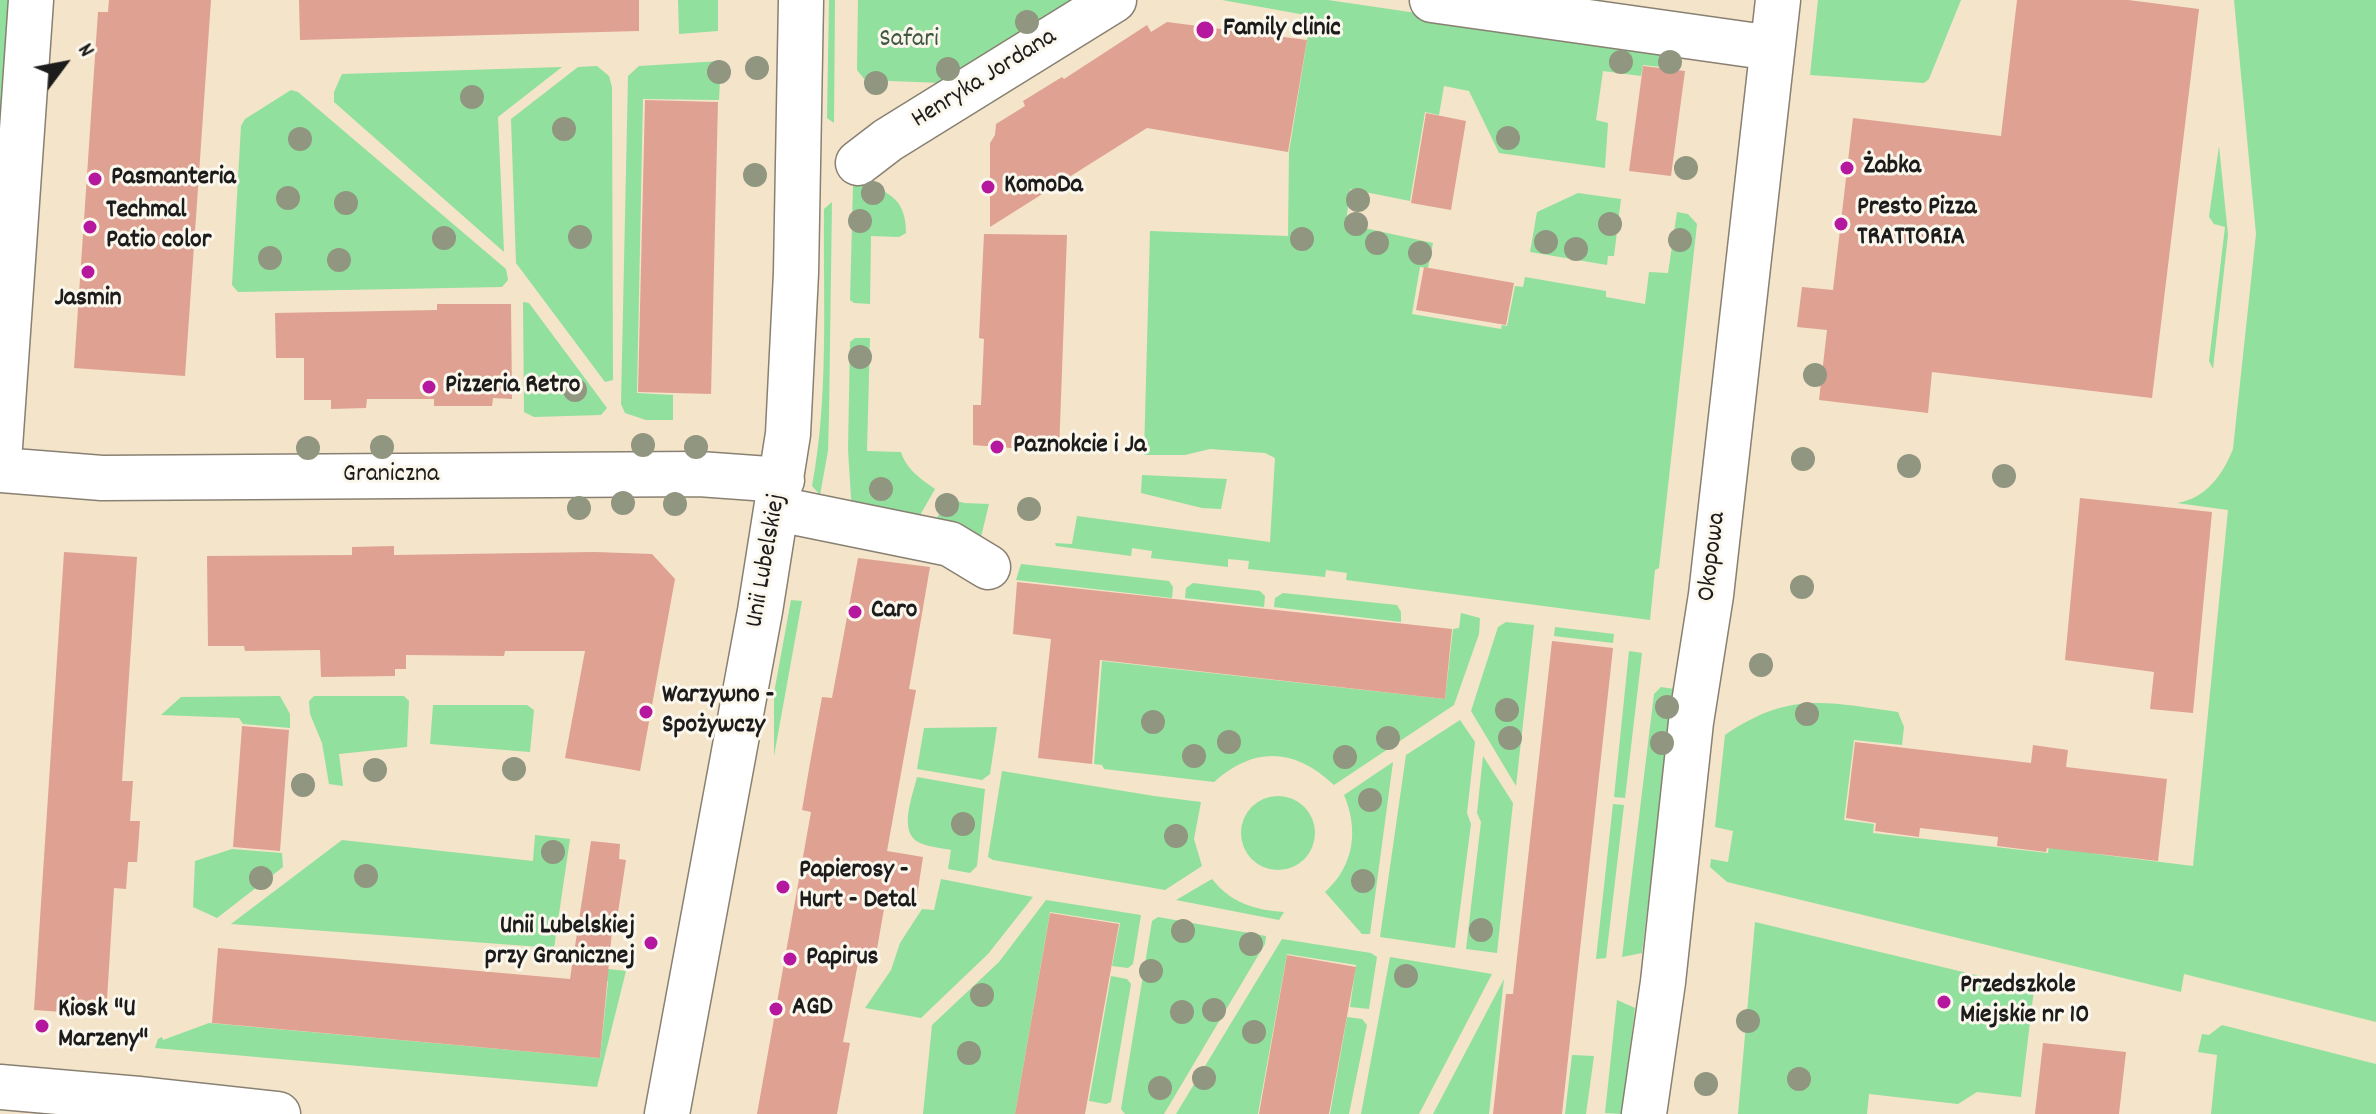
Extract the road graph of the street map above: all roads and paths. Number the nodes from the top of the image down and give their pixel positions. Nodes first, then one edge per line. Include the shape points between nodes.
1 (31, 0) edge
2 (801, 0) edge
3 (1114, 0) edge
4 (1432, 0) edge
5 (1778, 0) edge
6 (1772, 48) junction
7 (858, 163) dead end
8 (0, 447) edge
9 (0, 470) edge
10 (780, 494) junction
11 (988, 567) dead end
12 (0, 1087) edge
13 (278, 1114) edge
14 (667, 1114) edge
15 (1644, 1114) edge

1 - 8 street
2 - 10 street, Unii Lubelskiej via 791,405
3 - 7 street, Henryka Jordana
4 - 6 street
5 - 6 street, Okopowa
6 - 15 street, Okopowa via 1711,595
9 - 10 street, Graniczna via 102,478 699,474
10 - 11 street, Graniczna via 950,544
10 - 14 street, Unii Lubelskiej
12 - 13 street

